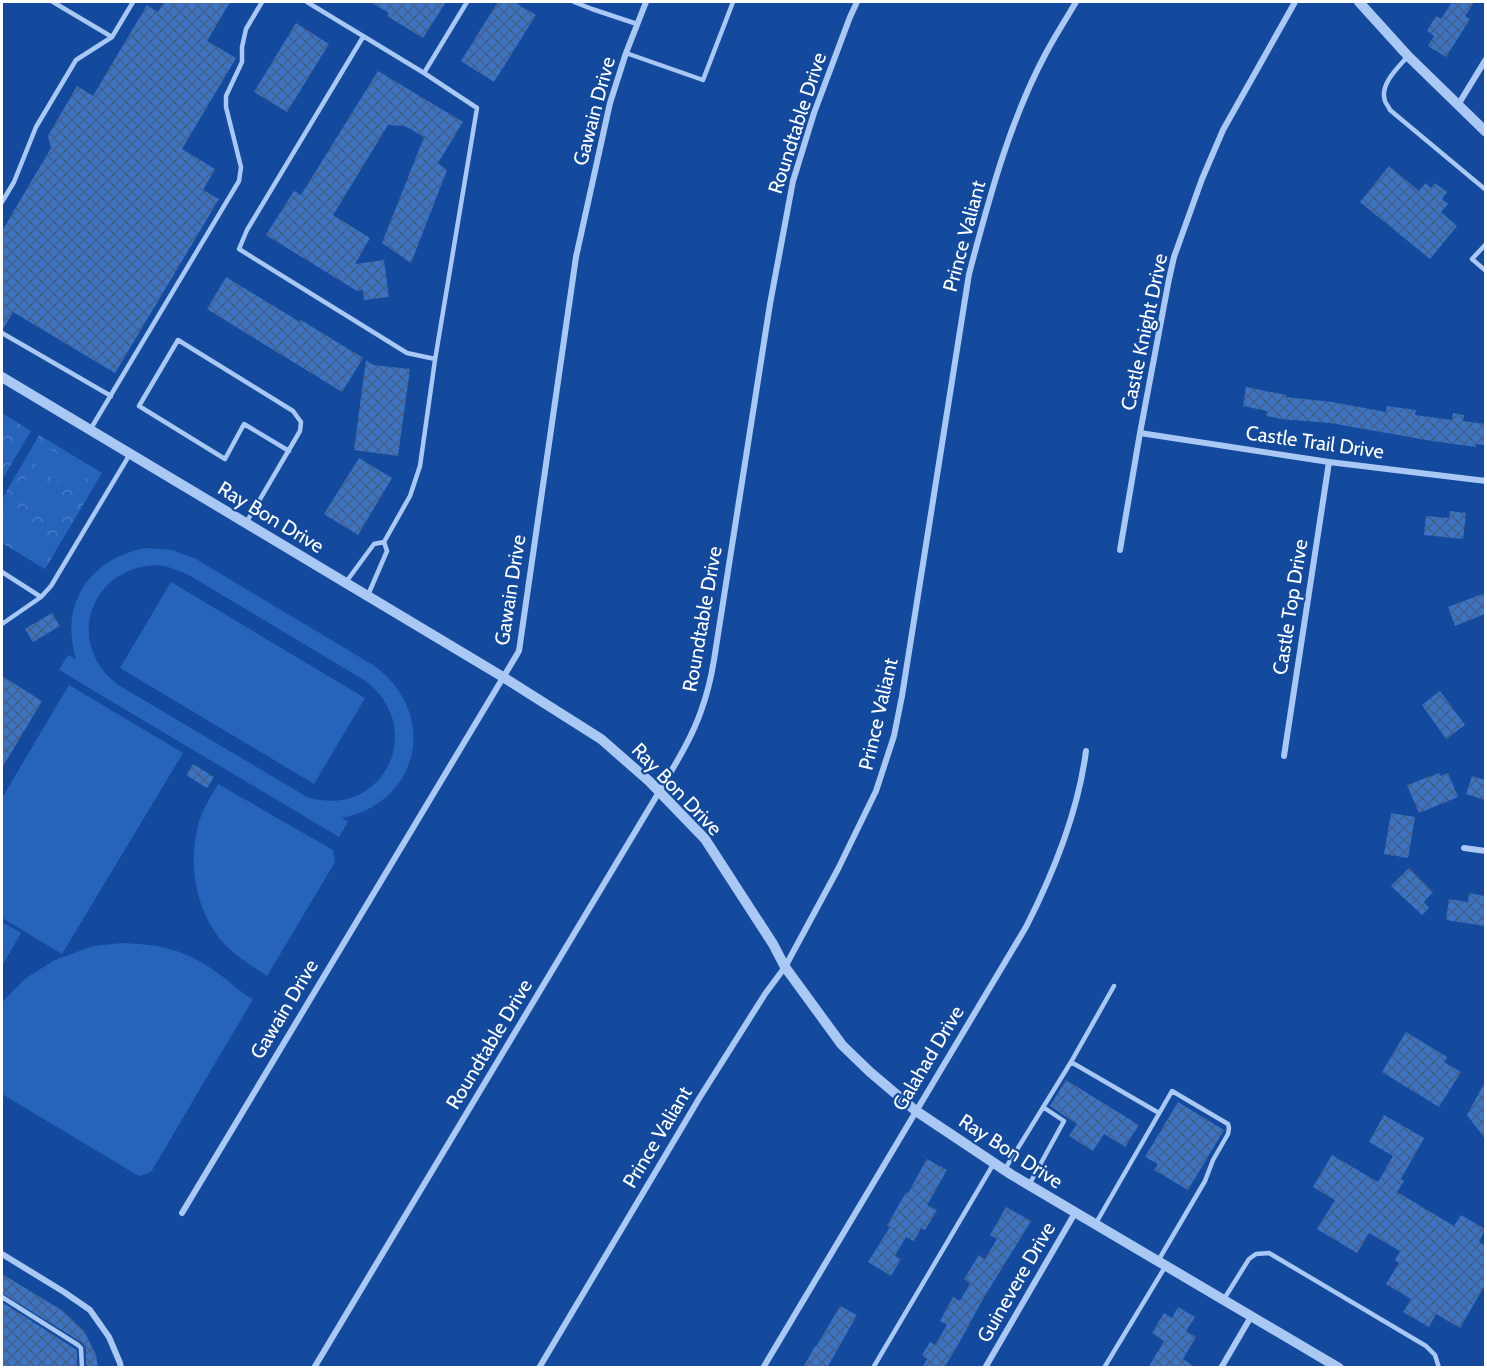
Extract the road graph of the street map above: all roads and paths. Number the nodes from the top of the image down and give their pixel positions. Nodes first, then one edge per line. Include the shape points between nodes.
1 (53, 2) edge
2 (134, 2) edge
3 (262, 2) edge
4 (307, 2) edge
5 (467, 2) edge
6 (574, 2) edge
7 (646, 2) edge
8 (733, 2) edge
9 (857, 2) edge
10 (1076, 2) edge
11 (1295, 2) edge
12 (1359, 2) edge
13 (638, 24) junction
14 (112, 37) junction
15 (363, 37) junction
16 (626, 53) junction
17 (1408, 56) junction
18 (1485, 59) edge
19 (424, 73) junction
20 (1458, 105) junction
21 (1485, 132) edge
22 (1485, 190) edge
23 (2, 202) edge
24 (1485, 244) edge
25 (1485, 270) edge
26 (2, 333) edge
27 (435, 359) junction
28 (2, 377) edge
29 (111, 396) junction
30 (90, 430) junction
31 (1140, 433) junction
32 (289, 451) junction
33 (130, 454) junction
34 (1329, 462) junction
35 (1485, 481) edge
36 (246, 523) junction
37 (384, 542) junction
38 (1120, 550) dead end
39 (2, 572) edge
40 (345, 582) junction
41 (368, 596) junction
42 (41, 597) junction
43 (2, 624) edge
44 (503, 676) junction
45 (1086, 751) dead end
46 (1284, 756) dead end
47 (659, 792) junction
48 (1464, 848) dead end
49 (1485, 851) edge
50 (785, 967) junction
51 (1114, 986) dead end
52 (1071, 1062) junction
53 (1043, 1107) junction
54 (916, 1111) junction
55 (1160, 1113) junction
56 (994, 1163) junction
57 (1005, 1170) junction
58 (1029, 1185) junction
59 (182, 1213) dead end
60 (1075, 1213) junction
61 (1095, 1225) junction
62 (2, 1254) edge
63 (1162, 1263) junction
64 (2, 1297) edge
65 (1224, 1299) junction
66 (1252, 1316) junction
67 (82, 1368) edge
68 (121, 1368) edge
69 (314, 1368) edge
70 (539, 1368) edge
71 (763, 1368) edge
72 (873, 1368) edge
73 (985, 1368) edge
74 (1104, 1368) edge
75 (1221, 1368) edge
76 (1339, 1368) edge
77 (1439, 1368) edge

1 - 14 lane
2 - 14 lane
3 - 29 lane via 246,29 242,62 226,96 241,167 239,182
4 - 15 lane
5 - 19 lane
6 - 13 lane
7 - 13 street, Gawain Drive
8 - 16 lane via 703,80
9 - 47 street, Roundtable Drive via 814,113 793,181 709,688 691,735
10 - 50 street, Prince Valiant via 1045,54 1024,100 987,207 969,274 894,736 865,815
11 - 31 street, Castle Knight Drive via 1223,130 1202,179 1168,279
12 - 17 street
13 - 16 street, Gawain Drive
14 - 23 lane via 76,60 36,127
15 - 19 lane
15 - 27 lane via 247,230 240,249 407,353
16 - 44 street, Gawain Drive via 610,103 576,257 519,651
17 - 20 street
17 - 22 lane via 1387,84 1384,93 1390,110
18 - 20 street
19 - 27 lane via 477,108
20 - 21 street
24 - 25 lane via 1472,259
26 - 29 lane
27 - 37 lane via 420,466 410,496
28 - 30 street, Ray Bon Drive
29 - 30 lane
30 - 33 street, Ray Bon Drive
31 - 34 street, Castle Trail Drive
31 - 38 street, Castle Knight Drive
32 - 32 lane via 301,422 293,411 178,340 139,406 225,459 244,424
32 - 36 lane
33 - 36 street, Ray Bon Drive
33 - 42 lane
34 - 35 street, Castle Trail Drive
34 - 46 street, Castle Top Drive
36 - 40 street, Ray Bon Drive
37 - 40 lane via 374,544
37 - 41 lane via 387,551
39 - 42 lane
40 - 41 street, Ray Bon Drive
41 - 44 street, Ray Bon Drive
42 - 43 lane
44 - 47 street, Ray Bon Drive via 601,739
44 - 59 street, Gawain Drive
45 - 54 street, Galahad Drive via 1073,816 1042,897
47 - 50 street, Ray Bon Drive via 705,839
47 - 69 street, Roundtable Drive
48 - 49 street
50 - 54 street, Ray Bon Drive via 842,1045
50 - 70 street, Prince Valiant via 700,1097
51 - 52 lane
52 - 53 lane
52 - 55 lane
53 - 57 lane
53 - 58 lane via 1064,1121
54 - 56 street, Ray Bon Drive
54 - 71 street, Galahad Drive
55 - 61 lane
55 - 63 lane via 1172,1091 1228,1124 1229,1131
56 - 57 street, Ray Bon Drive
56 - 72 lane
57 - 58 street, Ray Bon Drive
58 - 60 street, Ray Bon Drive
60 - 61 street, Ray Bon Drive
60 - 73 street, Guinevere Drive
61 - 63 street, Ray Bon Drive
62 - 68 street via 90,1311 109,1337
63 - 65 street, Ray Bon Drive
63 - 74 lane
64 - 67 lane via 78,1345
65 - 66 street, Ray Bon Drive
65 - 77 lane via 1248,1259 1269,1253 1426,1346 1435,1355
66 - 75 street
66 - 76 street, Ray Bon Drive

